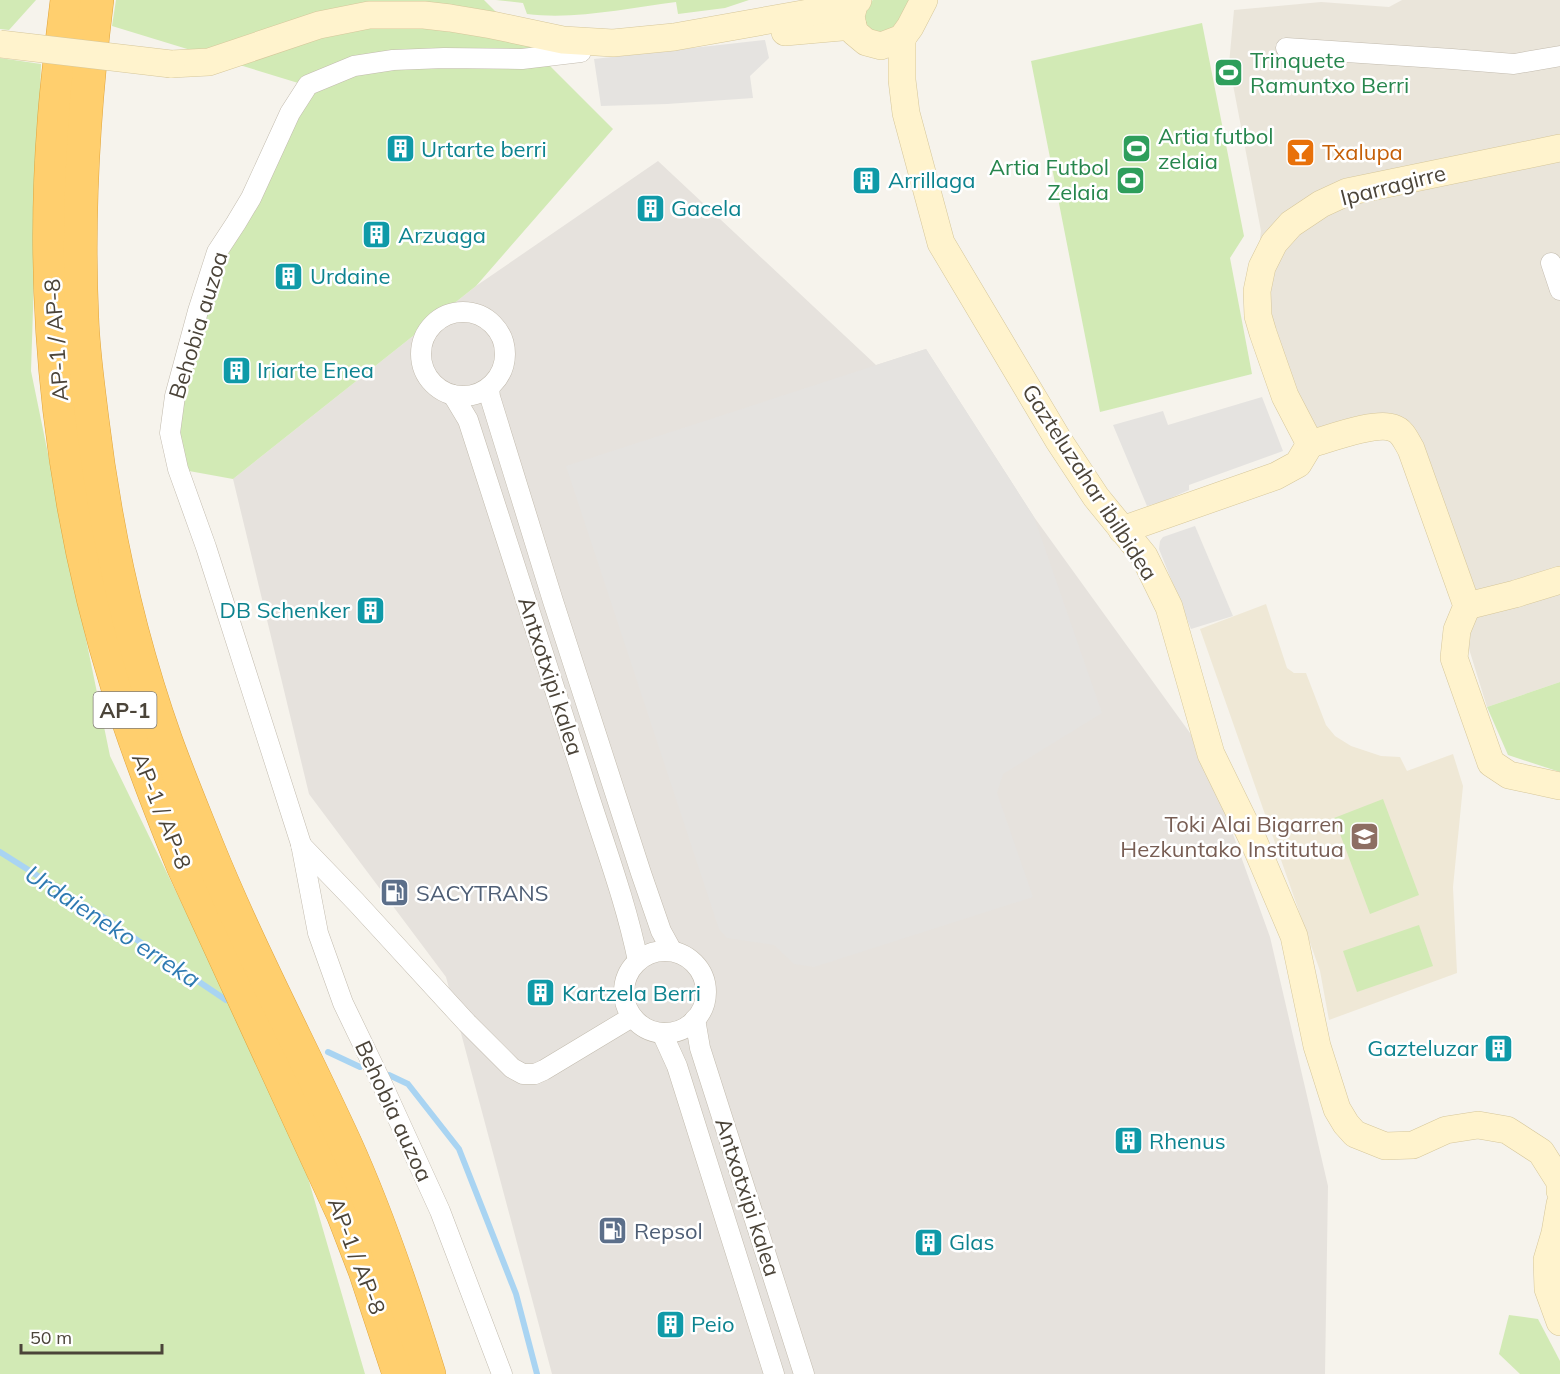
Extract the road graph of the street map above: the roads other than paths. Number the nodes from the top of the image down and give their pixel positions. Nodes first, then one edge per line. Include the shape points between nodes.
1 (67, 0) edge
2 (97, 0) edge
3 (924, 0) edge
4 (855, 9) edge
5 (891, 42) junction
6 (0, 44) edge
7 (1286, 48) dead end
8 (581, 52) dead end
9 (1560, 56) edge
10 (1560, 148) edge
11 (1551, 263) dead end
12 (1560, 290) edge
13 (489, 387) junction
14 (453, 394) junction
15 (1310, 444) junction
16 (1122, 530) junction
17 (1560, 580) edge
18 (1467, 606) junction
19 (1560, 786) edge
20 (301, 844) junction
21 (672, 951) junction
22 (638, 961) junction
23 (632, 1017) junction
24 (695, 1020) junction
25 (662, 1033) junction
26 (1560, 1182) edge
27 (1560, 1191) edge
28 (1560, 1204) edge
29 (1560, 1322) edge
30 (767, 1372) edge
31 (399, 1374) edge
32 (429, 1374) edge
33 (502, 1374) edge
34 (804, 1374) edge

1 - 31 highway, AP-1 / AP-8 / AP-1 via 54,124 52,318 69,477 101,630 159,808 343,1214
2 - 32 highway, AP-1 / AP-8 / AP-1 via 83,134 80,257 94,441 115,562 150,690 187,795 234,908 351,1156 395,1269
3 - 5 street via 910,27
4 - 5 street via 854,32 866,42
4 - 6 street, bridge via 613,43 564,40 424,15 369,15 319,25 209,62 171,64
5 - 16 street, Gazteluzahar ibilbidea via 941,243 1059,441
7 - 9 street via 1514,64
8 - 20 street, Behobia auzoa via 522,59 393,60 354,66 308,85 290,113 251,198 217,252 174,396 170,433 177,469 206,547
10 - 15 street, Iparragirre via 1347,192 1292,224 1274,243 1258,283 1258,316 1285,396
11 - 12 street
13 - 14 street via 463,397
13 - 14 street via 503,369 503,341 495,327 481,316 456,312 437,320 421,347 422,366 430,381 444,393
13 - 21 street, Antxotxipi kalea via 641,873
14 - 22 street, Antxotxipi kalea via 468,420 526,597
15 - 16 street via 1299,464 1276,476
15 - 18 street via 1364,428 1392,427 1402,434 1411,449
16 - 26 street, Gazteluzahar ibilbidea via 1144,556 1169,608 1211,754 1294,936 1317,1046 1337,1109 1346,1124 1355,1134 1385,1146 1413,1145 1446,1130 1478,1125 1507,1130 1541,1152
17 - 18 street
18 - 19 street via 1457,630 1454,658 1491,763 1509,775
20 - 23 street, Behobia auzoa via 467,1023 523,1074 544,1070
20 - 33 street, Behobia auzoa via 318,933 343,1003 440,1211
21 - 22 street via 648,954
21 - 24 street via 689,958 705,982 706,998
22 - 23 street via 628,973 624,987
23 - 25 street via 647,1029
24 - 25 street via 679,1031
24 - 34 street, Antxotxipi kalea via 700,1048
25 - 30 street, Antxotxipi kalea via 677,1066
26 - 27 street, Gazteluzahar ibilbidea
28 - 29 street via 1547,1260 1548,1289

